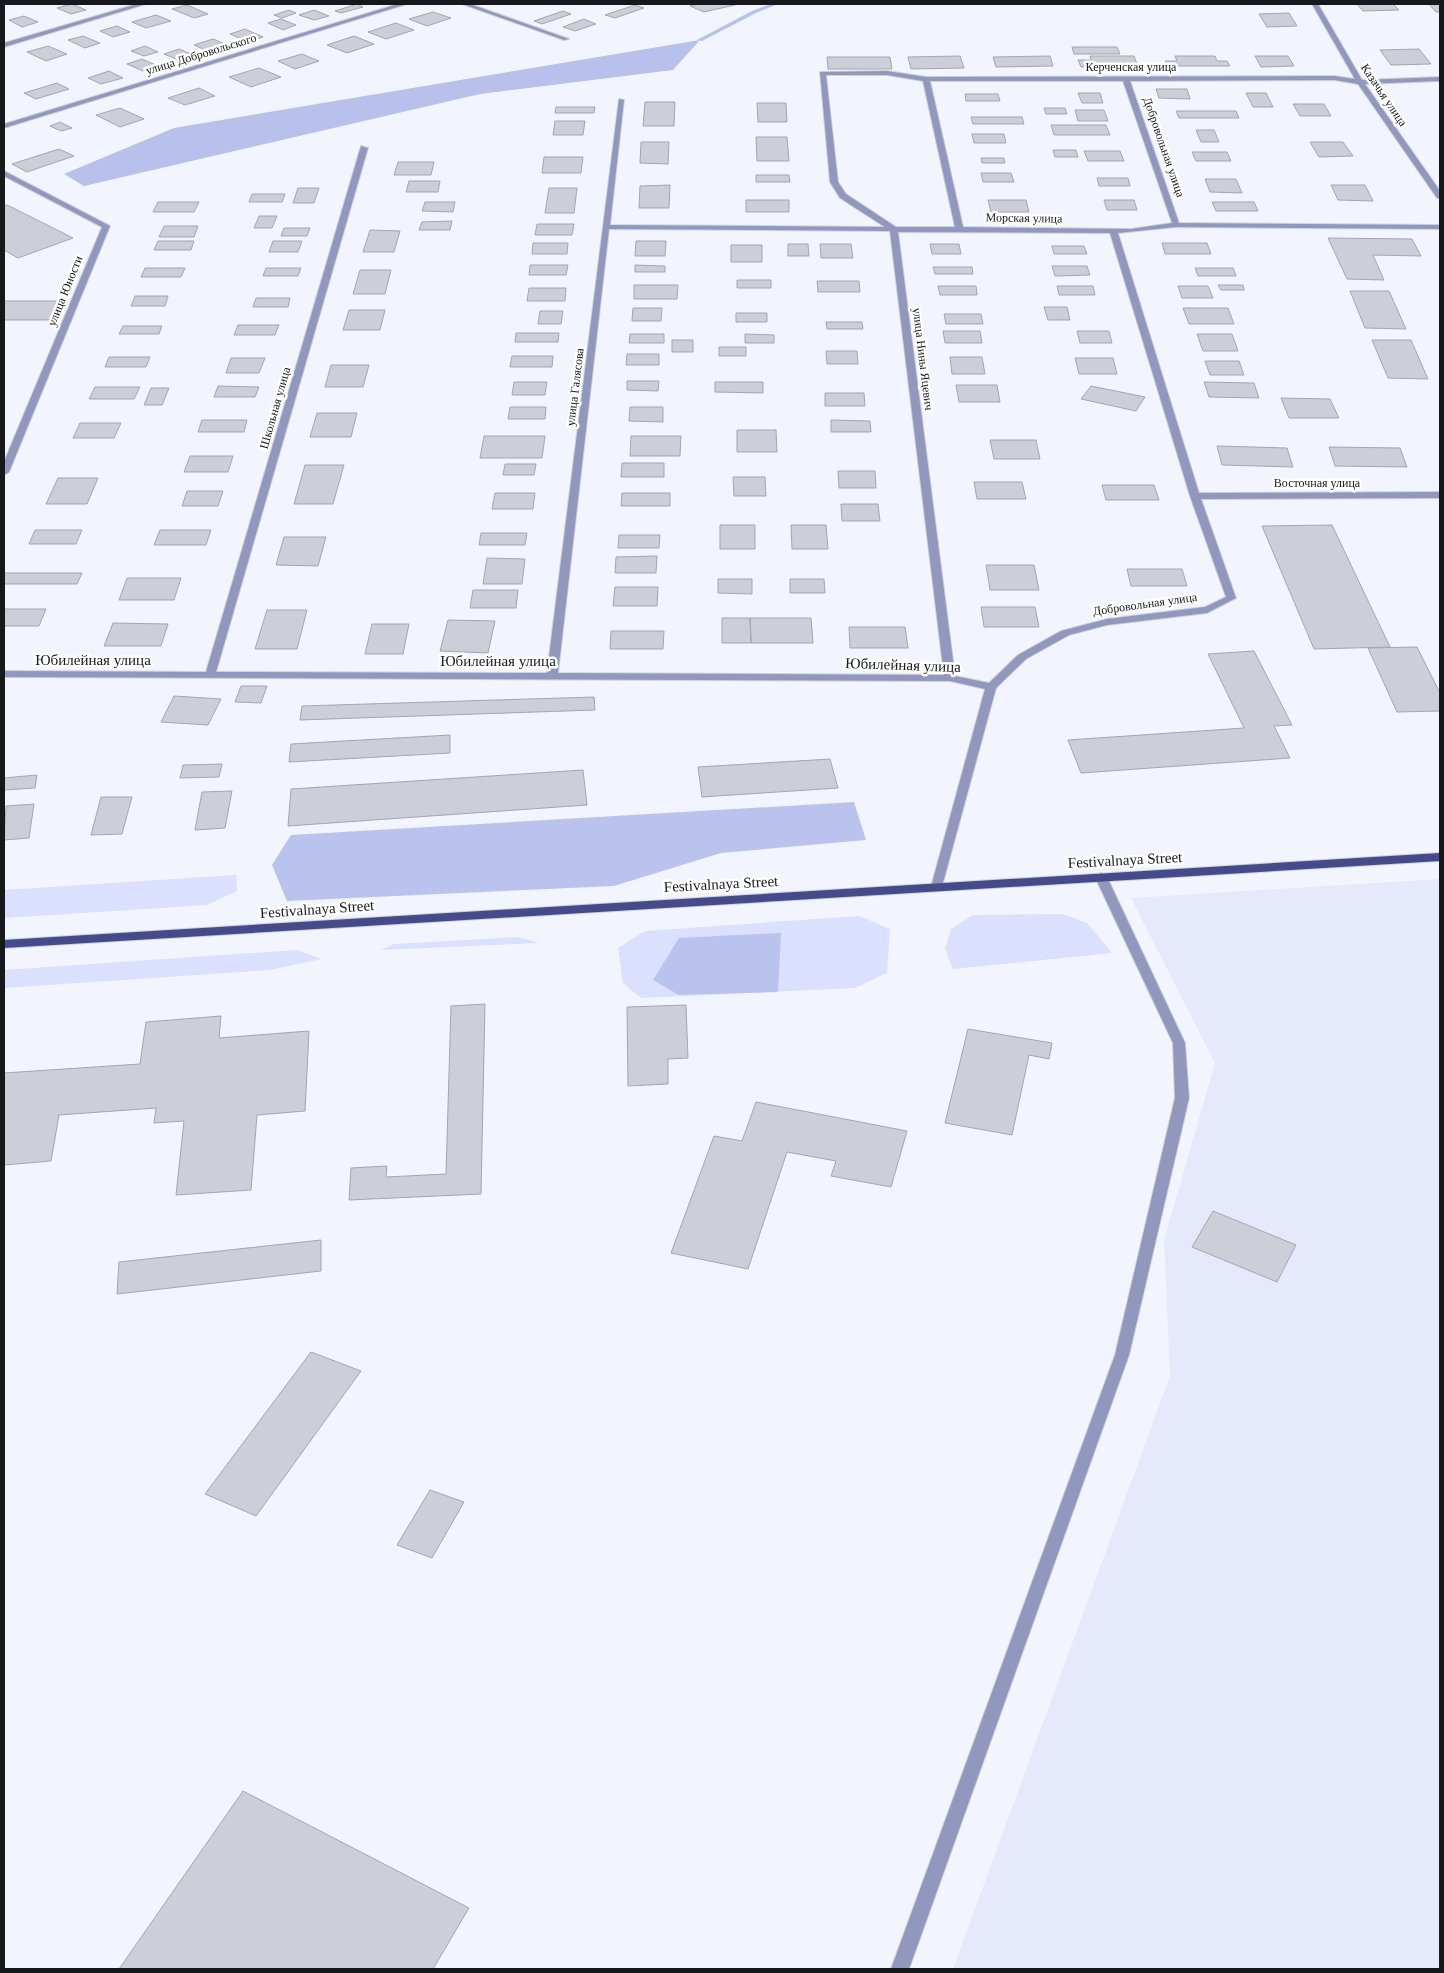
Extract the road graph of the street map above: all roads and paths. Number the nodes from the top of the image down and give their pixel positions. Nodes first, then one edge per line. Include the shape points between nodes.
1 (143, 4) edge
2 (404, 4) edge
3 (465, 4) edge
4 (1316, 4) edge
5 (566, 39) dead end
6 (4, 45) edge
7 (926, 79) junction
8 (1126, 79) junction
9 (1440, 79) edge
10 (1360, 82) junction
11 (621, 100) dead end
12 (4, 126) edge
13 (364, 148) dead end
14 (4, 173) edge
15 (1440, 196) edge
16 (1176, 225) junction
17 (607, 227) junction
18 (1440, 227) edge
19 (959, 228) junction
20 (894, 229) junction
21 (1113, 230) junction
22 (4, 472) edge
23 (1440, 495) edge
24 (1195, 496) junction
25 (4, 674) edge
26 (210, 675) junction
27 (552, 677) junction
28 (950, 678) junction
29 (991, 687) junction
30 (1440, 857) edge
31 (1101, 877) junction
32 (937, 887) junction
33 (4, 944) edge
34 (900, 1969) edge

1 - 6 street
2 - 12 street, улица Добровольского
3 - 5 street
4 - 10 street, Казачья улица
7 - 8 street, Керченская улица
7 - 19 street
7 - 20 street, Керченская улица via 887,73 822,73 834,182 843,196
8 - 10 street, Керченская улица via 1334,78
8 - 16 street, Добровольная улица
9 - 10 street, Керченская улица
10 - 15 street, Казачья улица
11 - 17 street, улица Галясова
13 - 26 street, Школьная улица
14 - 22 street, улица Юности via 106,226
16 - 18 street, Морская улица
16 - 21 street, Морская улица
17 - 20 street, Морская улица
17 - 27 street, улица Галясова
19 - 20 street, Морская улица
19 - 21 street, Морская улица
20 - 28 street, улица Нины Яцевич
21 - 24 street, Добровольная улица
23 - 24 street, Восточная улица
24 - 29 street, Добровольная улица via 1230,598 1207,610 1107,622 1065,633 1022,657
25 - 26 street, Юбилейная улица
26 - 27 street, Юбилейная улица
27 - 28 street, Юбилейная улица
28 - 29 street, Юбилейная улица
29 - 32 street
30 - 31 main road, Festivalnaya Street
31 - 32 main road, Festivalnaya Street
31 - 34 street via 1179,1042 1182,1098 1122,1356
32 - 33 main road, Festivalnaya Street

